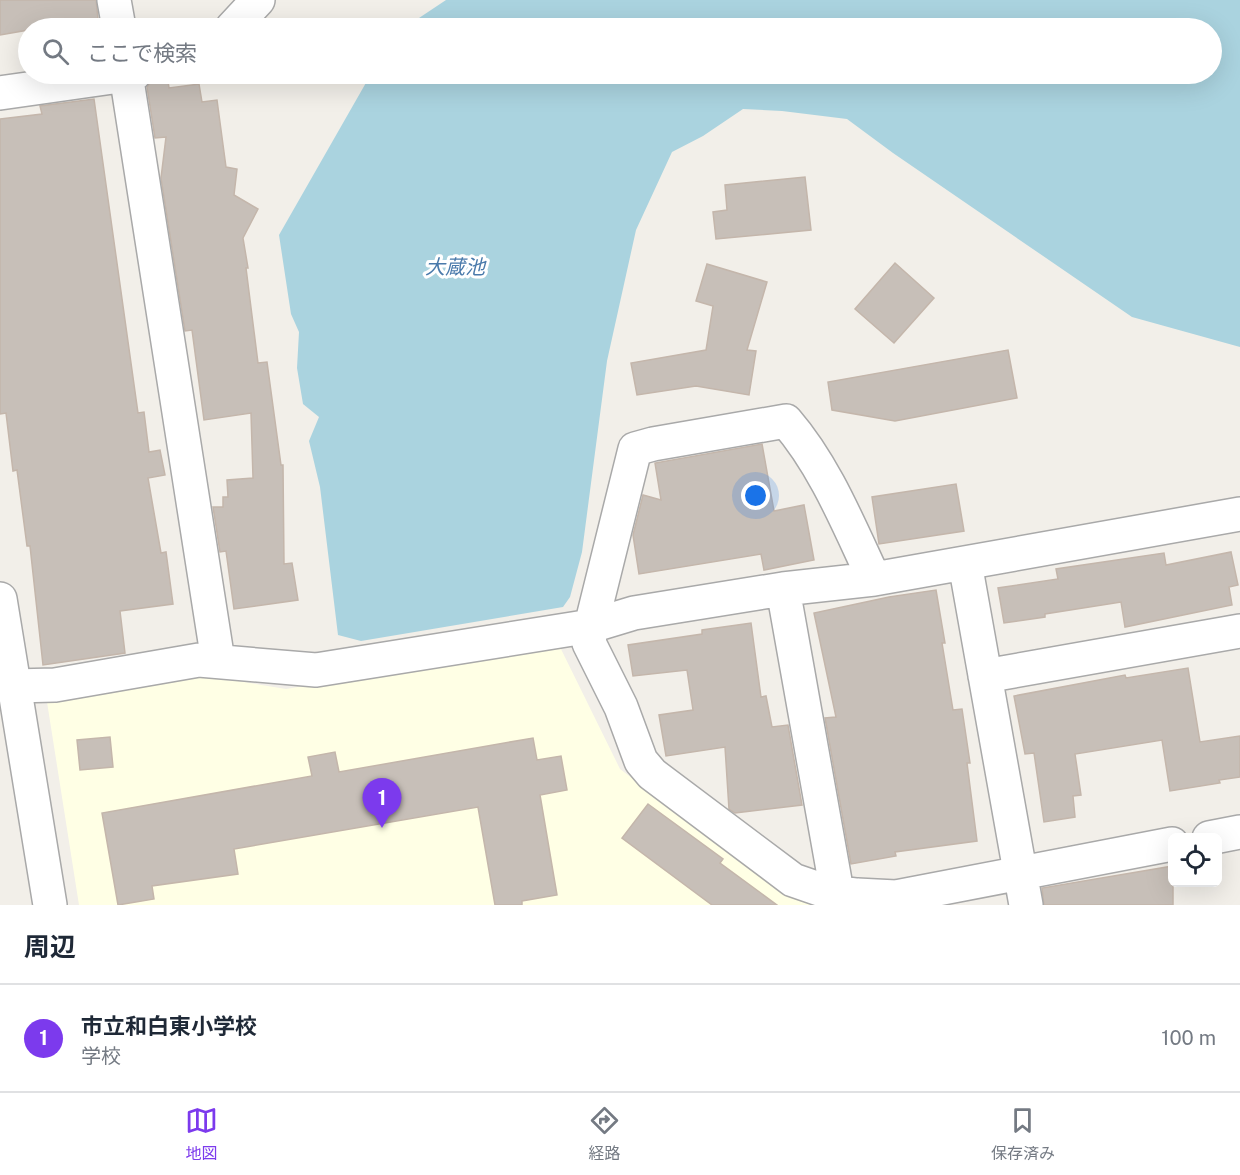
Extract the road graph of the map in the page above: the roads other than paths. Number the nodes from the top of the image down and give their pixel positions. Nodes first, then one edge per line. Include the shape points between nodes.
1 (114, 0) edge
2 (258, 0) edge
3 (117, 18) edge
4 (241, 18) edge
5 (61, 84) edge
6 (130, 84) edge
7 (0, 93) edge
8 (1240, 514) edge
9 (965, 563) junction
10 (874, 579) junction
11 (783, 590) junction
12 (0, 599) edge
13 (591, 626) junction
14 (1240, 631) edge
15 (218, 661) junction
16 (985, 676) junction
17 (7, 687) edge
18 (1240, 832) edge
19 (1222, 835) edge
20 (1168, 845) edge
21 (1020, 873) junction
22 (837, 891) junction
23 (50, 905) edge
24 (1026, 905) edge

1 - 3 street
2 - 4 street
5 - 7 street
6 - 15 street
8 - 9 street
9 - 10 street
9 - 16 street
10 - 11 street
10 - 13 street via 838,502 799,436 786,422 664,442 635,449
11 - 13 street via 634,613
11 - 22 street
12 - 17 street
13 - 15 street via 316,670
13 - 22 street via 589,643 621,706 641,761 652,774 793,880
14 - 16 street
15 - 17 street via 199,660 55,685
16 - 21 street
17 - 23 street
18 - 19 street
20 - 21 street
21 - 22 street via 896,897
21 - 24 street

